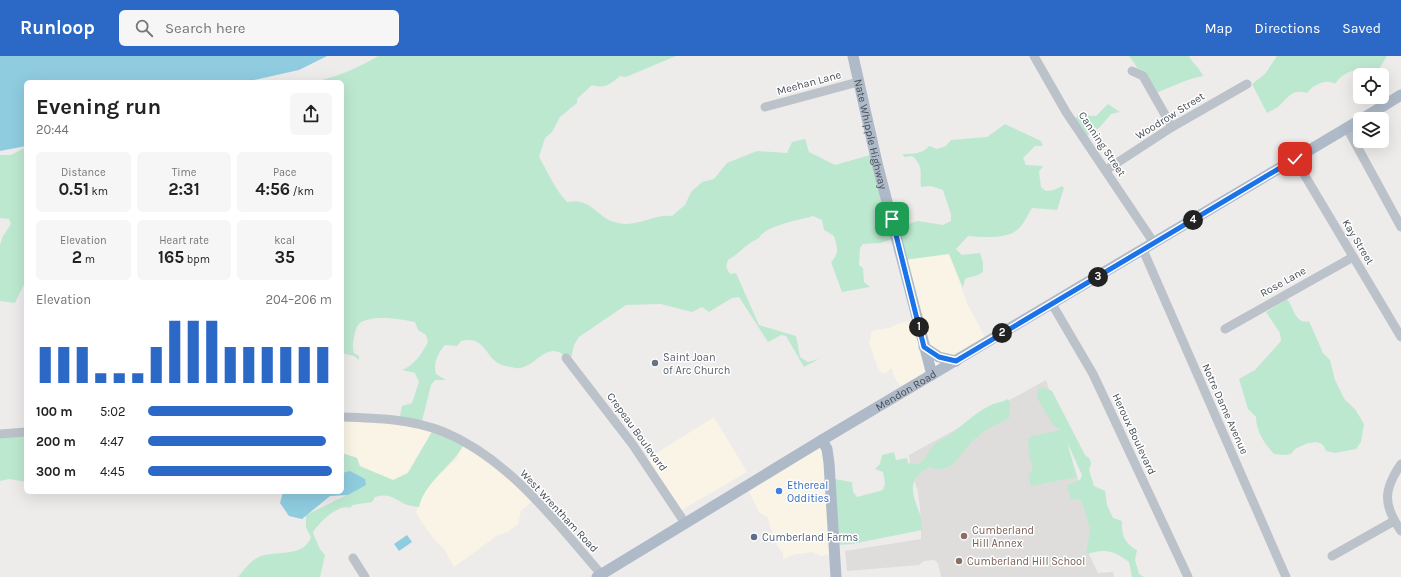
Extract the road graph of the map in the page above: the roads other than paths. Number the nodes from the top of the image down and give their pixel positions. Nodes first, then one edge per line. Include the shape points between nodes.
1 (852, 56) edge
2 (1034, 56) edge
3 (1132, 71) dead end
4 (858, 82) junction
5 (1247, 84) dead end
6 (1401, 95) edge
7 (765, 107) dead end
8 (1374, 112) edge
9 (1353, 125) edge
10 (1172, 128) junction
11 (1348, 128) junction
12 (1295, 159) junction
13 (1106, 170) junction
14 (1401, 227) edge
15 (1154, 243) junction
16 (1143, 250) junction
17 (1353, 257) junction
18 (1052, 304) junction
19 (1225, 329) dead end
20 (1401, 337) edge
21 (924, 347) junction
22 (566, 358) dead end
23 (956, 361) junction
24 (932, 376) junction
25 (344, 417) edge
26 (24, 432) edge
27 (0, 434) edge
28 (822, 440) junction
29 (1401, 464) edge
30 (1394, 521) junction
31 (685, 523) junction
32 (1401, 531) edge
33 (1332, 556) dead end
34 (353, 558) dead end
35 (599, 575) edge
36 (365, 577) edge
37 (836, 577) edge
38 (1188, 577) edge
39 (1286, 577) edge

1 - 4 main road, Nate Whipple Highway
2 - 13 street, Canning Street via 1066,112
3 - 10 street via 1143,76
4 - 7 street, Meehan Lane
4 - 21 main road, Nate Whipple Highway
5 - 10 street, Woodrow Street
6 - 8 main road, Mendon Road
9 - 11 main road, Mendon Road
10 - 13 street, Woodrow Street
11 - 12 main road, Mendon Road
11 - 14 street
12 - 15 main road, Mendon Road
12 - 17 street, Kay Street
13 - 15 street, Canning Street
15 - 16 main road, Mendon Road
16 - 18 main road, Mendon Road
16 - 39 street, Notre Dame Avenue
17 - 19 street, Rose Lane
17 - 20 street, Kay Street
18 - 23 main road, Mendon Road
18 - 38 street, Heroux Boulevard via 1092,374
21 - 23 main road via 939,357
21 - 24 main road, Nate Whipple Highway
22 - 31 street, Crepeau Boulevard via 633,445
23 - 24 main road, Mendon Road
24 - 28 main road, Mendon Road
25 - 35 street, West Wrentham Road via 370,417 408,422 443,432 471,446 508,474 539,504
26 - 27 street
28 - 31 main road, Mendon Road
28 - 37 main road via 827,449 829,463
29 - 30 street via 1391,479 1388,490 1387,505
30 - 32 street
30 - 33 street
31 - 35 main road, Mendon Road
34 - 36 street

